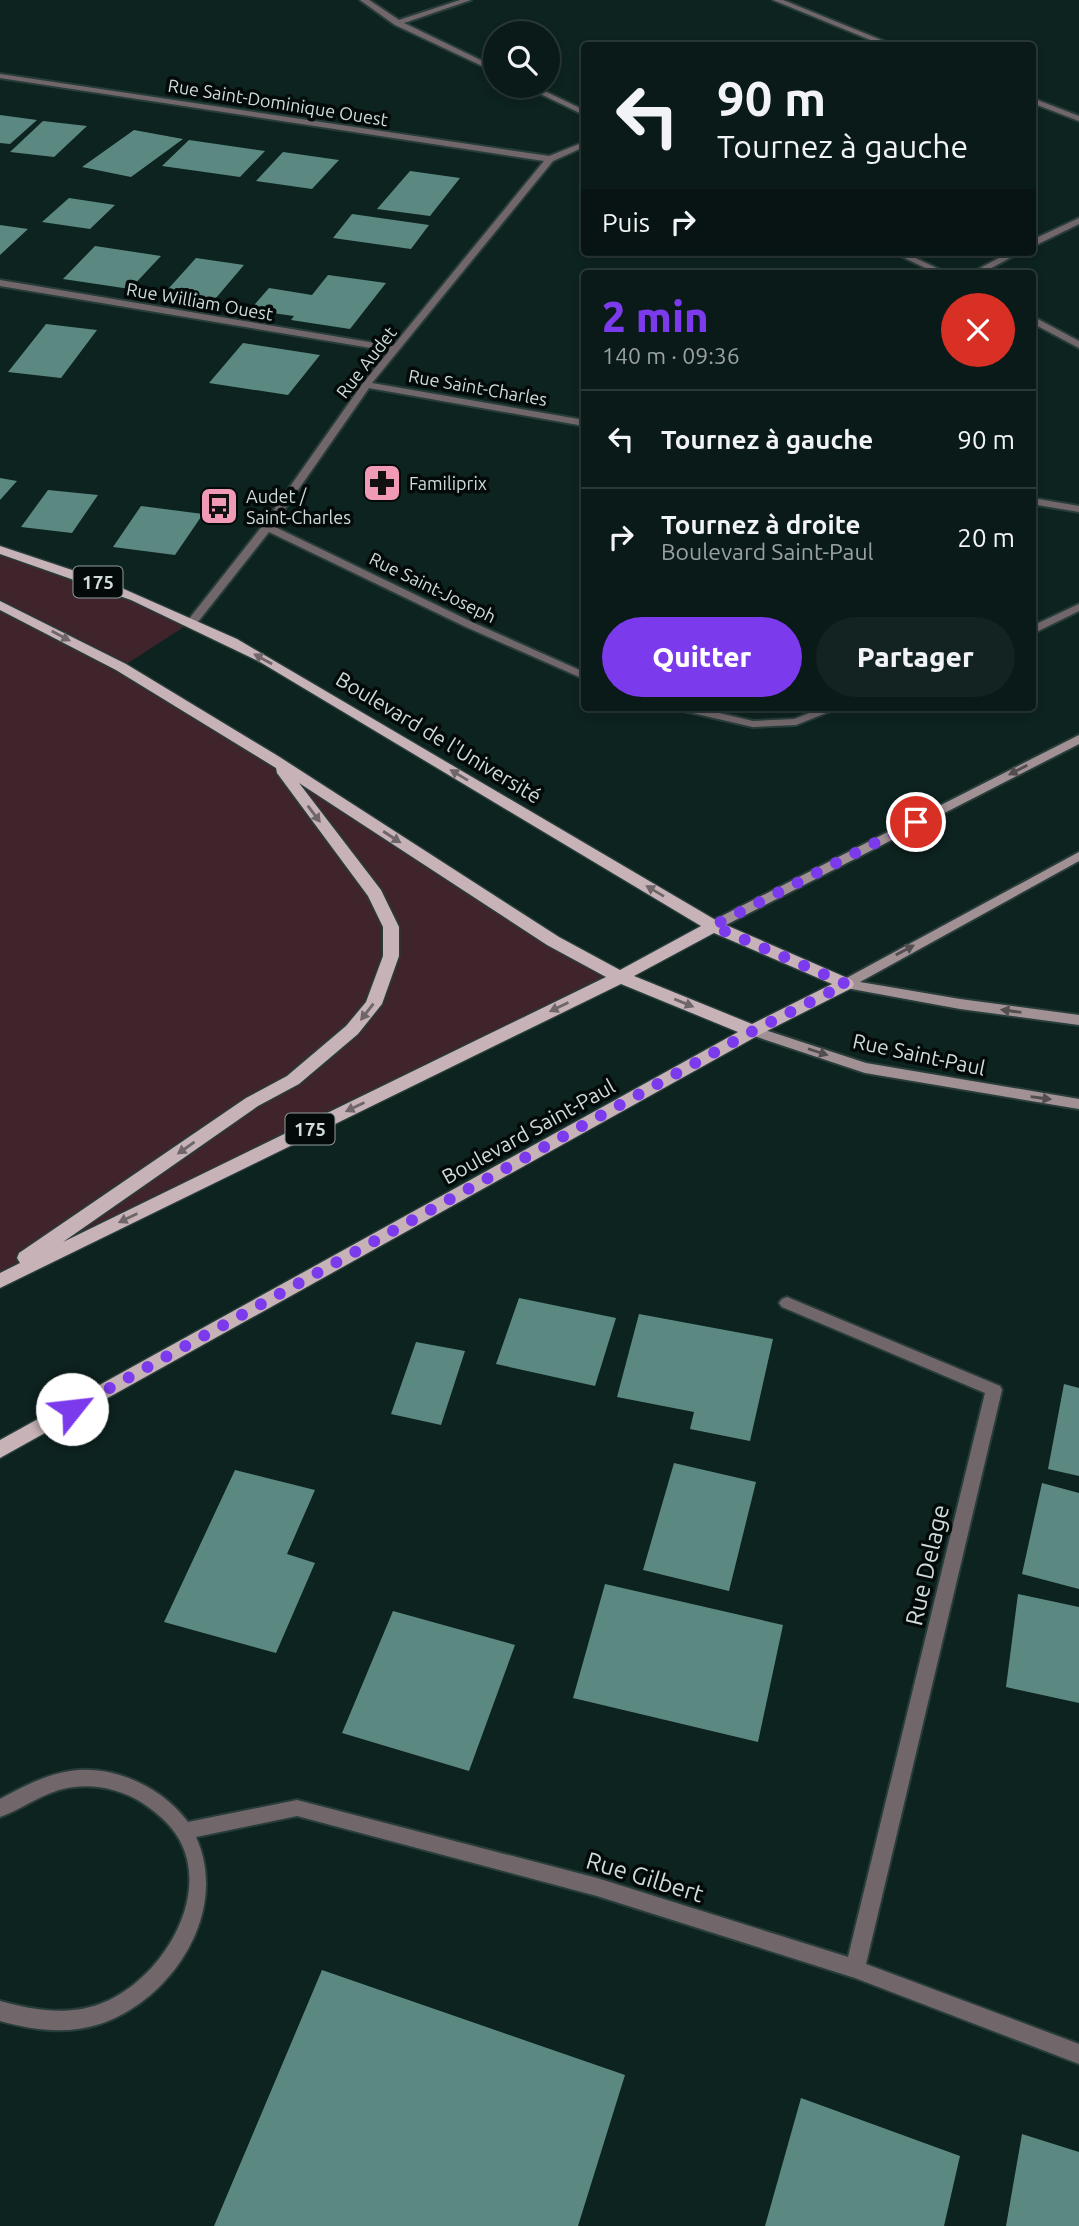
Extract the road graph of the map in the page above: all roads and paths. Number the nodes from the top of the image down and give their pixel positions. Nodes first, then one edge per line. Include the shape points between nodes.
1 (364, 0) edge
2 (467, 0) edge
3 (777, 0) edge
4 (398, 23) junction
5 (883, 42) edge
6 (483, 64) edge
7 (0, 76) edge
8 (553, 98) edge
9 (1036, 102) edge
10 (581, 112) edge
11 (1079, 119) edge
12 (581, 145) edge
13 (550, 159) junction
14 (1079, 221) edge
15 (1036, 242) edge
16 (905, 256) edge
17 (1009, 256) edge
18 (936, 270) edge
19 (981, 270) edge
20 (0, 283) edge
21 (1036, 321) edge
22 (1079, 345) edge
23 (396, 349) junction
24 (366, 385) junction
25 (581, 422) edge
26 (1036, 502) edge
27 (1079, 509) edge
28 (267, 527) junction
29 (0, 550) edge
30 (0, 605) edge
31 (1079, 607) edge
32 (193, 621) junction
33 (1036, 629) edge
34 (581, 675) edge
35 (696, 711) edge
36 (825, 711) edge
37 (1079, 739) edge
38 (273, 759) junction
39 (1079, 856) edge
40 (713, 926) junction
41 (620, 977) junction
42 (846, 984) junction
43 (1079, 1020) edge
44 (753, 1031) junction
45 (1079, 1104) edge
46 (0, 1278) edge
47 (787, 1303) dead end
48 (0, 1450) edge
49 (0, 1809) edge
50 (185, 1831) junction
51 (855, 1969) junction
52 (0, 2011) edge
53 (1079, 2054) edge

1 - 4 street
2 - 4 street
3 - 5 street
4 - 6 street
7 - 13 street, Rue Saint-Dominique Ouest
8 - 10 street
9 - 11 street
12 - 13 street, Rue Audet
13 - 23 street, Rue Audet
14 - 15 street
16 - 18 street
17 - 19 street
20 - 23 street, Rue William Ouest
21 - 22 street
23 - 24 street, Rue Audet
24 - 25 street, Rue Saint-Charles
24 - 28 street, Rue Audet
26 - 27 street
28 - 32 street, Rue Audet
28 - 34 street, Rue Saint-Joseph
29 - 32 main road, Boulevard de l'Université / 175 via 73,572
30 -> 38 main road via 121,667
31 - 33 street
40 -> 32 main road, Boulevard de l'Université / 175 via 265,659
35 - 36 street via 752,724 796,722
37 -> 40 main road
38 -> 41 main road via 553,941
38 -> 46 main road via 375,894 391,928 391,957 374,1004 335,1046 293,1080 252,1102
42 -> 39 main road, Boulevard Saint-Paul
40 - 41 main road, 175
40 - 42 main road, Boulevard de l'Université / 175
41 -> 44 main road
41 -> 46 main road, 175
43 -> 42 main road
42 - 44 main road, Boulevard Saint-Paul
44 -> 45 main road, Rue Saint-Paul via 865,1068
44 - 48 main road, Boulevard Saint-Paul
47 - 51 street, Rue Delage via 994,1390
49 - 50 street via 40,1788 83,1778 124,1784 159,1802
50 - 51 street, Rue Gilbert via 297,1808 597,1887
50 - 52 street via 198,1869 195,1910 180,1949 152,1982 117,2007 75,2020 33,2021
51 - 53 street, Rue Gilbert

